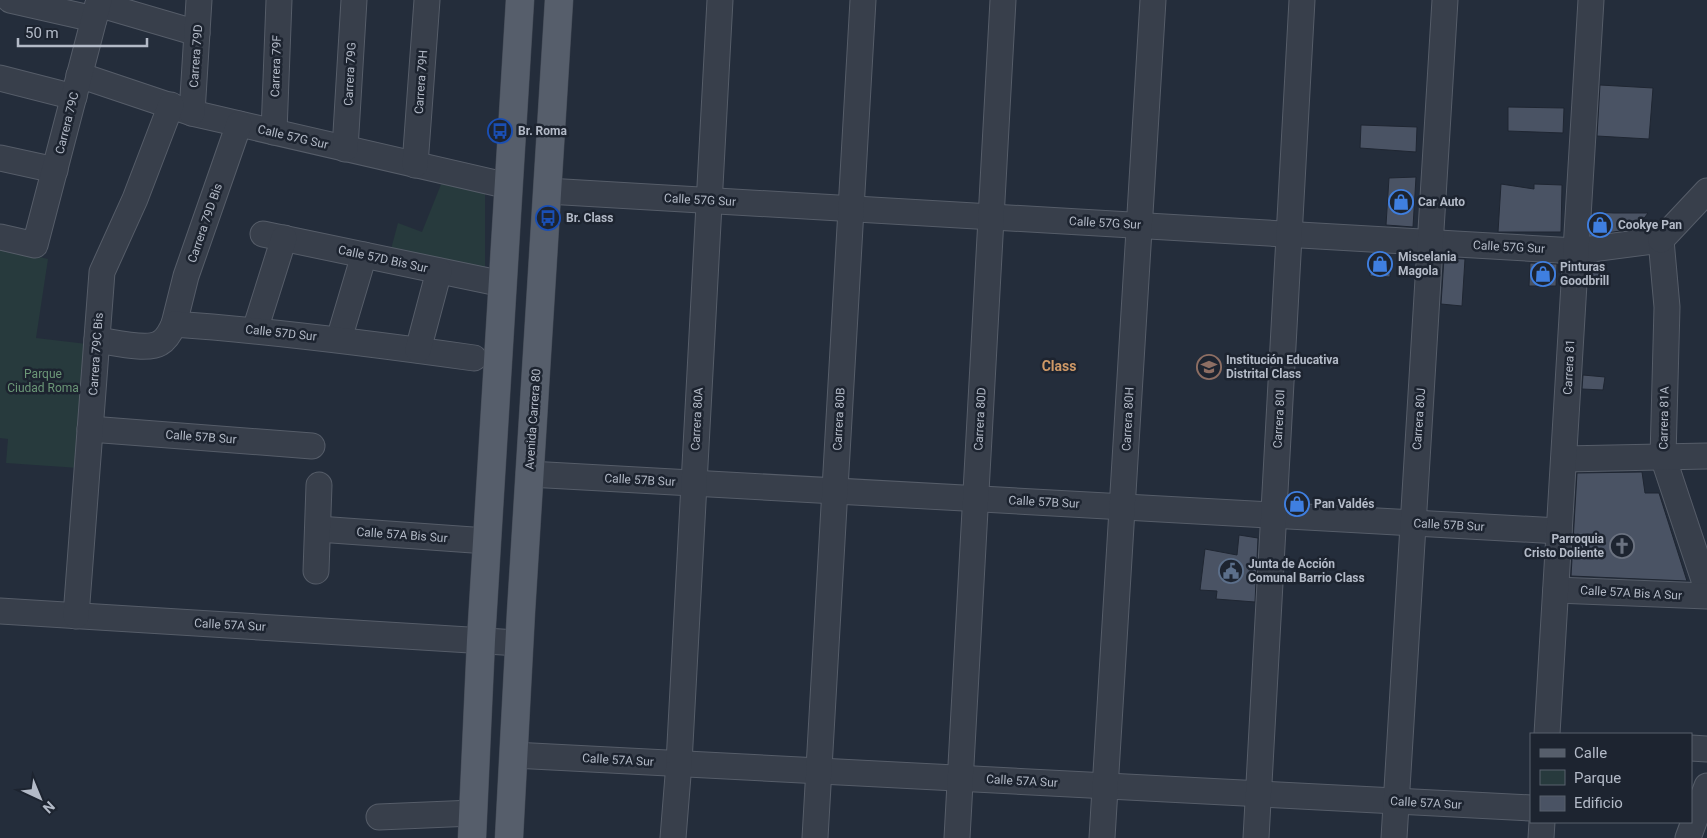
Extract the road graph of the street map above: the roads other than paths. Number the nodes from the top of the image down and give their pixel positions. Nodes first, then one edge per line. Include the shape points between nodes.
1 (10, 0) edge
2 (200, 0) edge
3 (279, 0) edge
4 (354, 0) edge
5 (427, 0) edge
6 (520, 0) edge
7 (559, 0) edge
8 (720, 0) edge
9 (863, 0) edge
10 (1003, 0) edge
11 (1153, 0) edge
12 (1302, 0) edge
13 (1445, 0) edge
14 (1591, 0) edge
15 (97, 8) edge
16 (197, 33) junction
17 (0, 78) edge
18 (76, 86) junction
19 (181, 109) junction
20 (239, 124) junction
21 (274, 132) junction
22 (346, 149) junction
23 (0, 158) edge
24 (415, 165) junction
25 (55, 170) junction
26 (509, 186) junction
27 (547, 191) junction
28 (1707, 191) edge
29 (709, 200) junction
30 (851, 208) junction
31 (991, 217) junction
32 (1139, 225) junction
33 (1289, 234) junction
34 (0, 237) edge
35 (1661, 240) junction
36 (1430, 242) junction
37 (1576, 251) junction
38 (364, 255) junction
39 (439, 271) junction
40 (503, 284) junction
41 (174, 324) junction
42 (255, 330) junction
43 (339, 339) junction
44 (97, 340) junction
45 (418, 350) junction
46 (474, 358) dead end
47 (90, 429) junction
48 (312, 446) dead end
49 (1707, 456) edge
50 (1663, 457) junction
51 (1564, 459) junction
52 (529, 474) junction
53 (694, 483) junction
54 (319, 485) dead end
55 (835, 490) junction
56 (975, 498) junction
57 (1122, 507) junction
58 (1274, 515) junction
59 (1413, 523) junction
60 (318, 529) junction
61 (1559, 531) junction
62 (1697, 532) edge
63 (487, 541) junction
64 (316, 571) dead end
65 (1707, 589) edge
66 (1556, 590) junction
67 (1707, 596) edge
68 (0, 611) edge
69 (76, 616) junction
70 (481, 640) junction
71 (519, 643) junction
72 (1547, 733) edge
73 (1692, 748) edge
74 (1707, 749) edge
75 (513, 755) junction
76 (679, 763) junction
77 (819, 771) junction
78 (960, 778) junction
79 (1105, 786) junction
80 (1707, 786) edge
81 (1259, 794) junction
82 (1396, 801) junction
83 (1530, 808) edge
84 (379, 817) dead end
85 (1542, 823) edge
86 (473, 826) edge
87 (509, 838) edge
88 (673, 838) edge
89 (815, 838) edge
90 (957, 838) edge
91 (1102, 838) edge
92 (1256, 838) edge
93 (1394, 838) edge
94 (1541, 838) edge
95 (1688, 838) edge

1 - 15 street
2 - 16 street, Carrera 79D
3 - 21 street, Carrera 79F
4 - 22 street, Carrera 79G
5 - 24 street, Carrera 79H
6 - 26 main road
7 - 27 main road, Avenida Carrera 80
8 - 29 street, Carrera 80A
9 - 30 street, Carrera 80B
10 - 31 street, Carrera 80D
11 - 32 street, Carrera 80H
12 - 33 street, Carrera 80I
13 - 36 street, Carrera 80J
14 - 37 street, Carrera 81
15 - 16 street
15 - 18 street, Carrera 79C
16 - 19 street, Carrera 79D
17 - 18 street, Calle 57G Sur
18 - 19 street, Calle 57G Sur
18 - 25 street, Carrera 79C
19 - 20 street, Calle 57G Sur
19 - 44 street, Carrera 79C Bis via 102,272
20 - 21 street, Calle 57G Sur
20 - 41 street, Carrera 79D Bis via 186,276
21 - 22 street, Calle 57G Sur
22 - 24 street, Calle 57G Sur
23 - 25 street
24 - 26 street, Calle 57G Sur
25 - 34 street, Carrera 79C via 35,245
26 - 40 main road
27 - 29 street, Calle 57G Sur
27 - 52 main road, Avenida Carrera 80
28 - 35 street
29 - 30 street, Calle 57G Sur
29 - 53 street, Carrera 80A
30 - 31 street, Calle 57G Sur
30 - 55 street, Carrera 80B
31 - 32 street, Calle 57G Sur
31 - 56 street, Carrera 80D
32 - 33 street, Calle 57G Sur
32 - 57 street, Carrera 80H
33 - 36 street, Calle 57G Sur
33 - 58 street, Carrera 80I
35 - 37 street, Calle 57G Sur
35 - 50 street, Carrera 81A via 1667,307
36 - 37 street, Calle 57G Sur
36 - 59 street, Carrera 80J
37 - 51 street, Carrera 81
38 - 39 street, Calle 57D Bis Sur
38 - 42 street, Calle 57D Bis Sur via 273,236
38 - 43 street
39 - 40 street, Calle 57D Bis Sur
39 - 45 street
40 - 63 main road
41 - 42 street, Calle 57D Sur
41 - 44 street via 161,343 152,346
42 - 43 street, Calle 57D Sur
43 - 45 street, Calle 57D Sur
44 - 47 street, Carrera 79C Bis
45 - 46 street, Calle 57D Sur
47 - 48 street, Calle 57B Sur
47 - 69 street, Carrera 79C Bis
49 - 50 street
50 - 51 street
50 - 62 street, Carrera 81A
51 - 61 street, Carrera 81
52 - 53 street, Calle 57B Sur
52 - 71 main road, Avenida Carrera 80
53 - 55 street, Calle 57B Sur
53 - 76 street, Carrera 80A
54 - 60 street
55 - 56 street, Calle 57B Sur
55 - 77 street, Carrera 80B
56 - 57 street, Calle 57B Sur
56 - 78 street, Carrera 80D
57 - 58 street, Calle 57B Sur
57 - 79 street, Carrera 80H
58 - 59 street, Calle 57B Sur
58 - 81 street, Carrera 80I
59 - 61 street, Calle 57B Sur
59 - 82 street, Carrera 80J
60 - 63 street, Calle 57A Bis Sur
60 - 64 street
61 - 66 street, Carrera 81
62 - 65 street, Carrera 81A
63 - 70 main road
66 - 67 street, Calle 57A Bis A Sur
66 - 72 street, Carrera 81
68 - 69 street, Calle 57A Sur
69 - 70 street, Calle 57A Sur
70 - 71 street, Calle 57A Sur
70 - 86 main road
71 - 75 main road, Avenida Carrera 80
73 - 74 street
75 - 76 street, Calle 57A Sur
75 - 87 main road, Avenida Carrera 80
76 - 77 street, Calle 57A Sur
76 - 88 street, Carrera 80A
77 - 78 street, Calle 57A Sur
77 - 89 street, Carrera 80B
78 - 79 street, Calle 57A Sur
78 - 90 street, Carrera 80D
79 - 81 street, Calle 57A Sur
79 - 91 street, Carrera 80H
80 - 95 street
81 - 82 street, Calle 57A Sur
81 - 92 street, Carrera 80I
82 - 83 street, Calle 57A Sur
82 - 93 street, Carrera 80J
84 - 86 street
85 - 94 street

